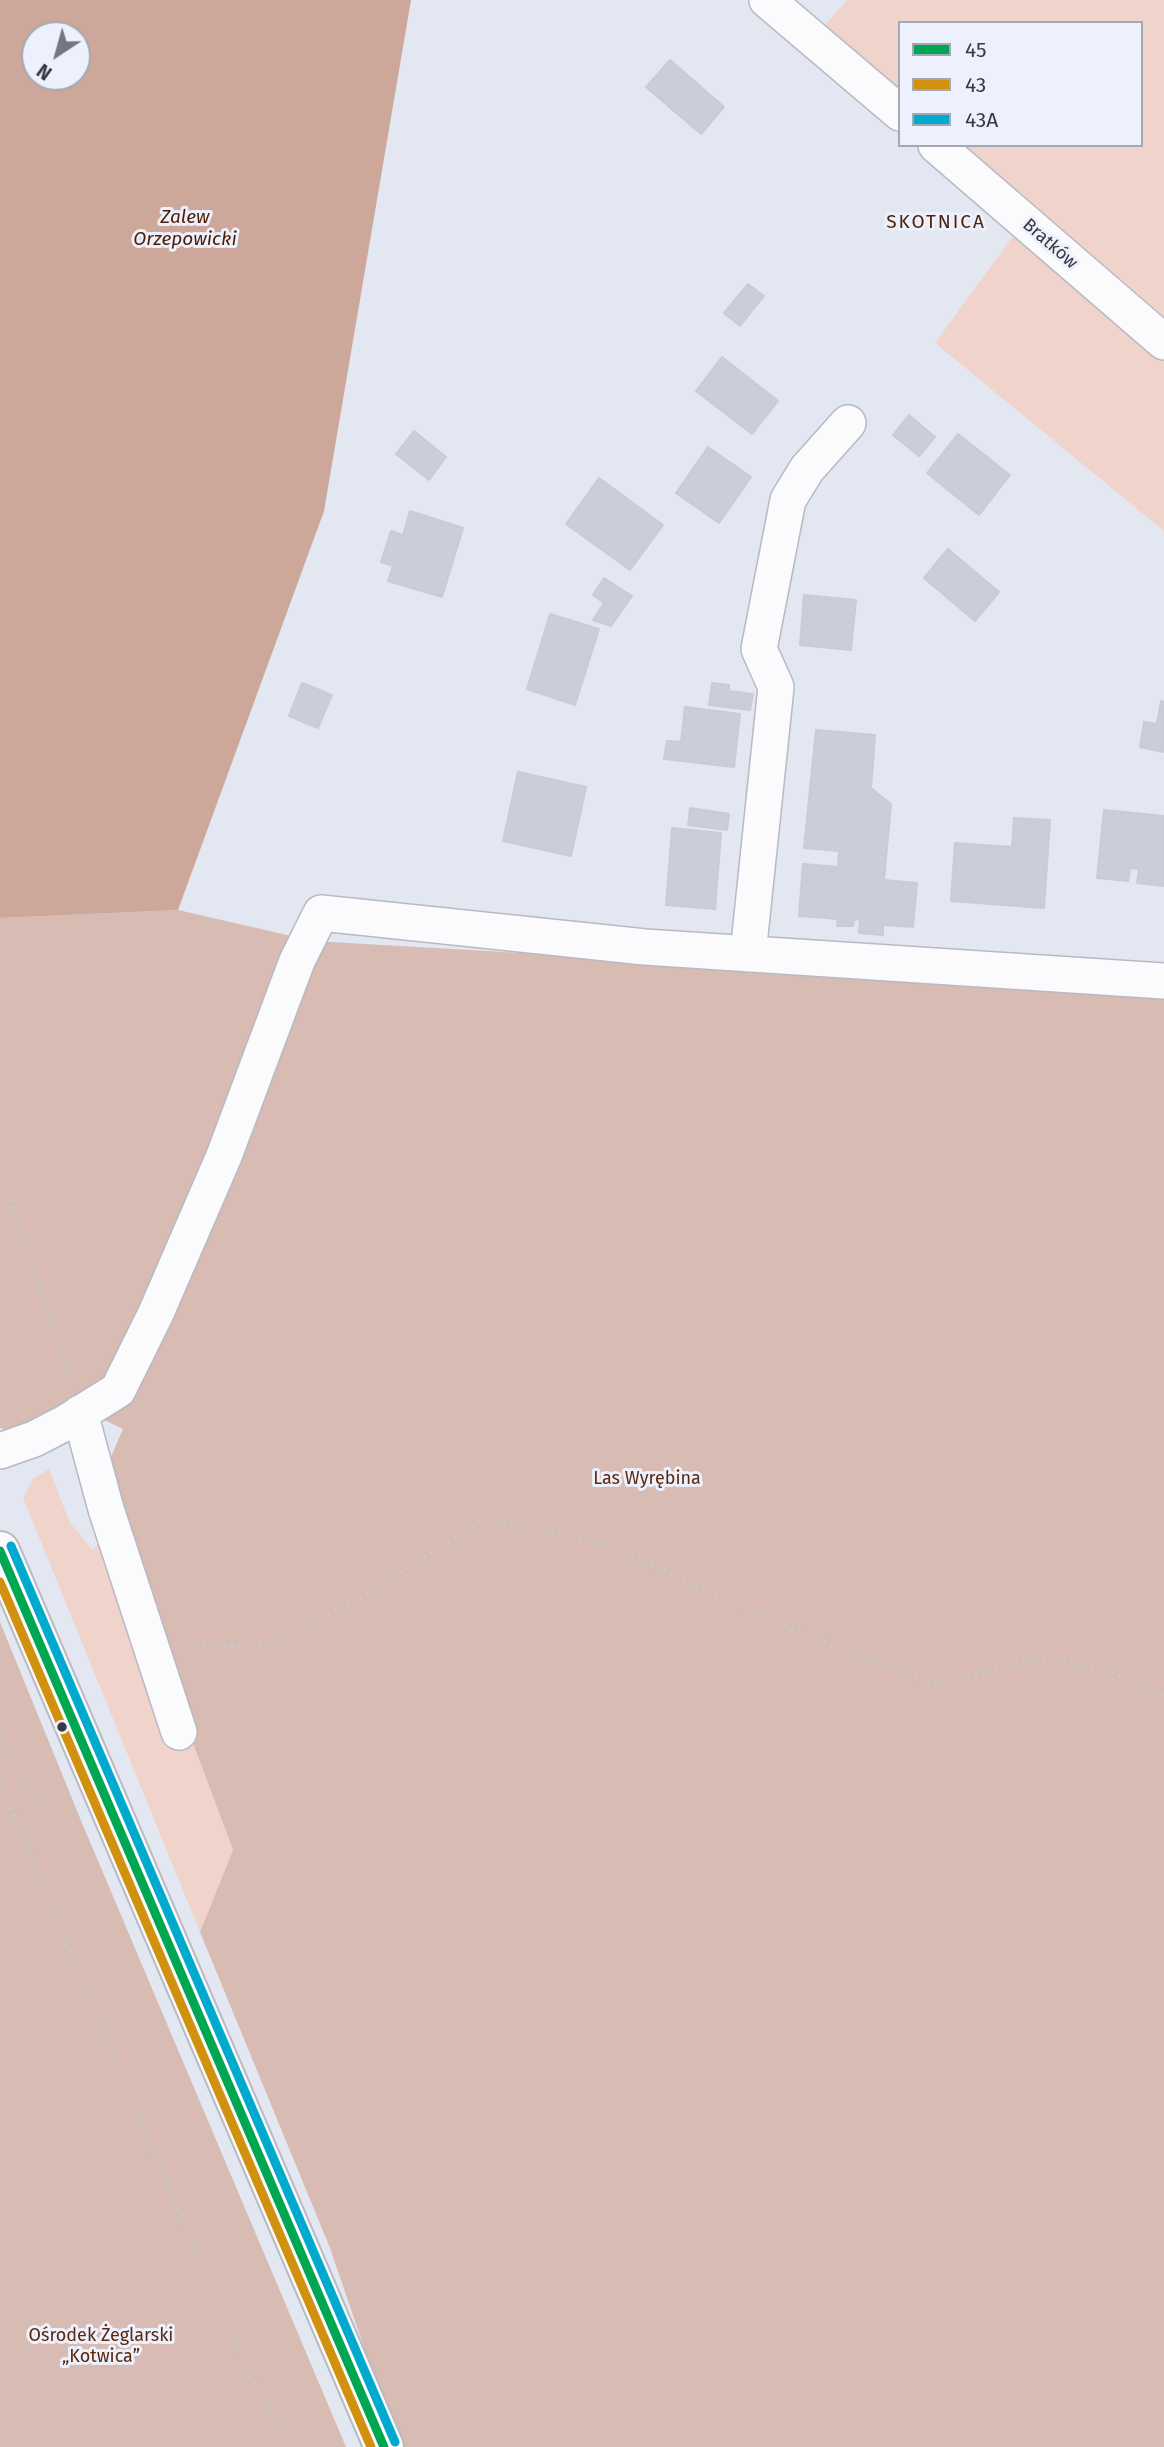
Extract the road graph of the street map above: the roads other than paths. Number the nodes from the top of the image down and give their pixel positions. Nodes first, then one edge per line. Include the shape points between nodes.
1 (767, 0) edge
2 (898, 111) edge
3 (938, 147) edge
4 (1164, 342) edge
5 (848, 423) dead end
6 (748, 954) junction
7 (1164, 981) edge
8 (80, 1413) junction
9 (0, 1451) edge
10 (0, 1551) edge
11 (178, 1732) dead end
12 (384, 2447) edge

1 - 2 street
3 - 4 street, Bratków
5 - 6 street via 807,469 788,500 759,649 776,687
6 - 7 street
6 - 8 street via 321,912 156,1313 118,1390
8 - 9 street via 34,1439
8 - 11 street
10 - 12 main road

